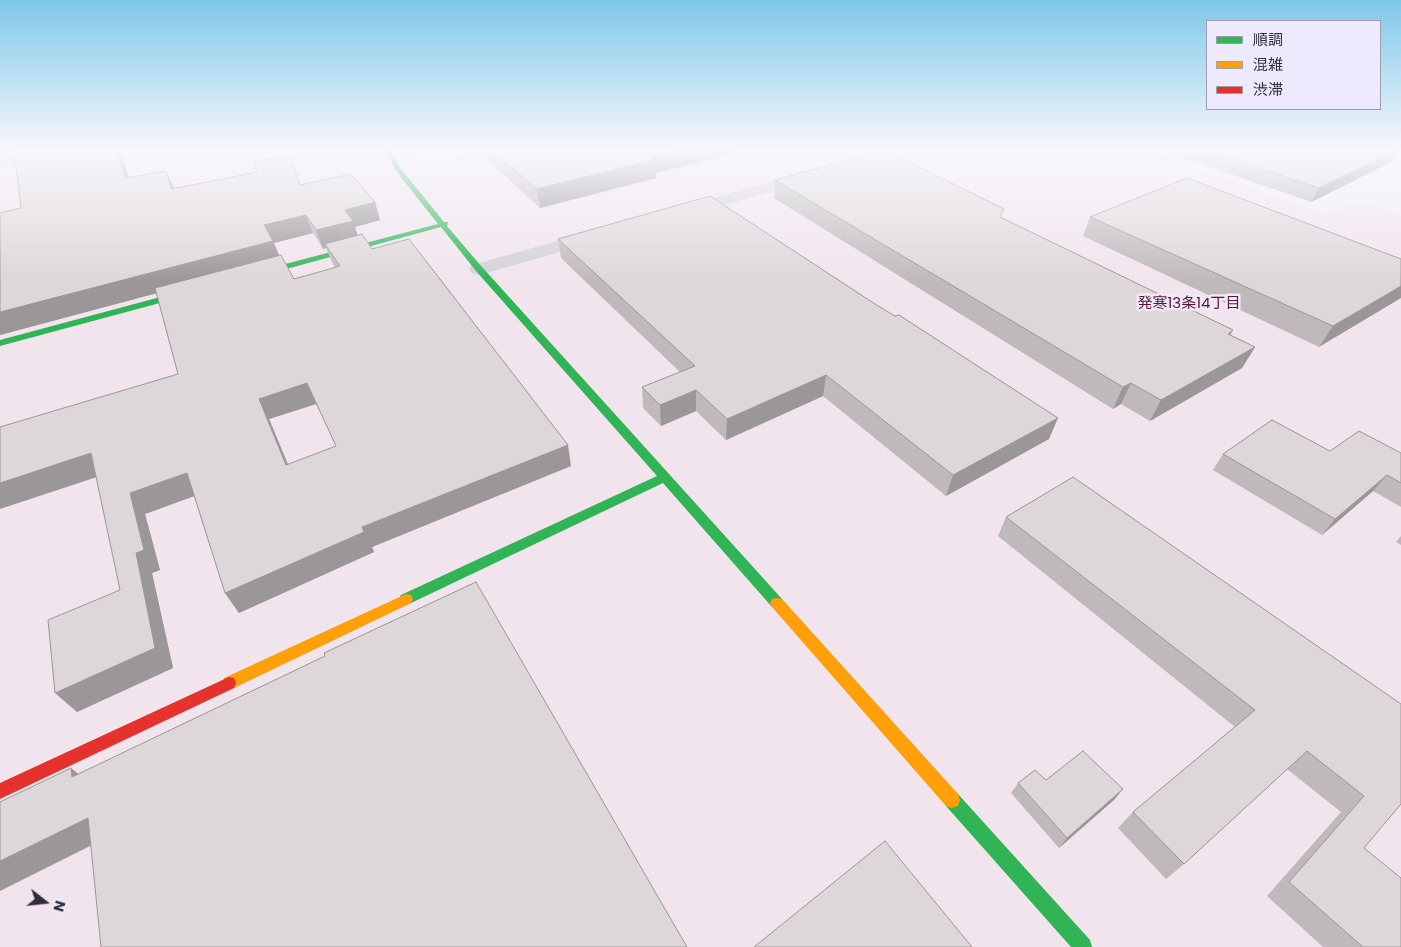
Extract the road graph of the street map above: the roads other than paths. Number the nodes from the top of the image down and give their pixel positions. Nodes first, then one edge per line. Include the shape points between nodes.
1 (419, 194) edge
2 (745, 194) edge
3 (668, 216) edge
4 (444, 224) junction
5 (612, 232) edge
6 (479, 269) junction
7 (242, 278) edge
8 (203, 289) edge
9 (0, 343) edge
10 (665, 476) junction
11 (0, 791) edge
12 (1083, 947) edge

1 - 4 street
2 - 3 street
4 - 6 street
4 - 7 street
5 - 6 street
6 - 10 street
8 - 9 street
10 - 11 street
10 - 12 street

